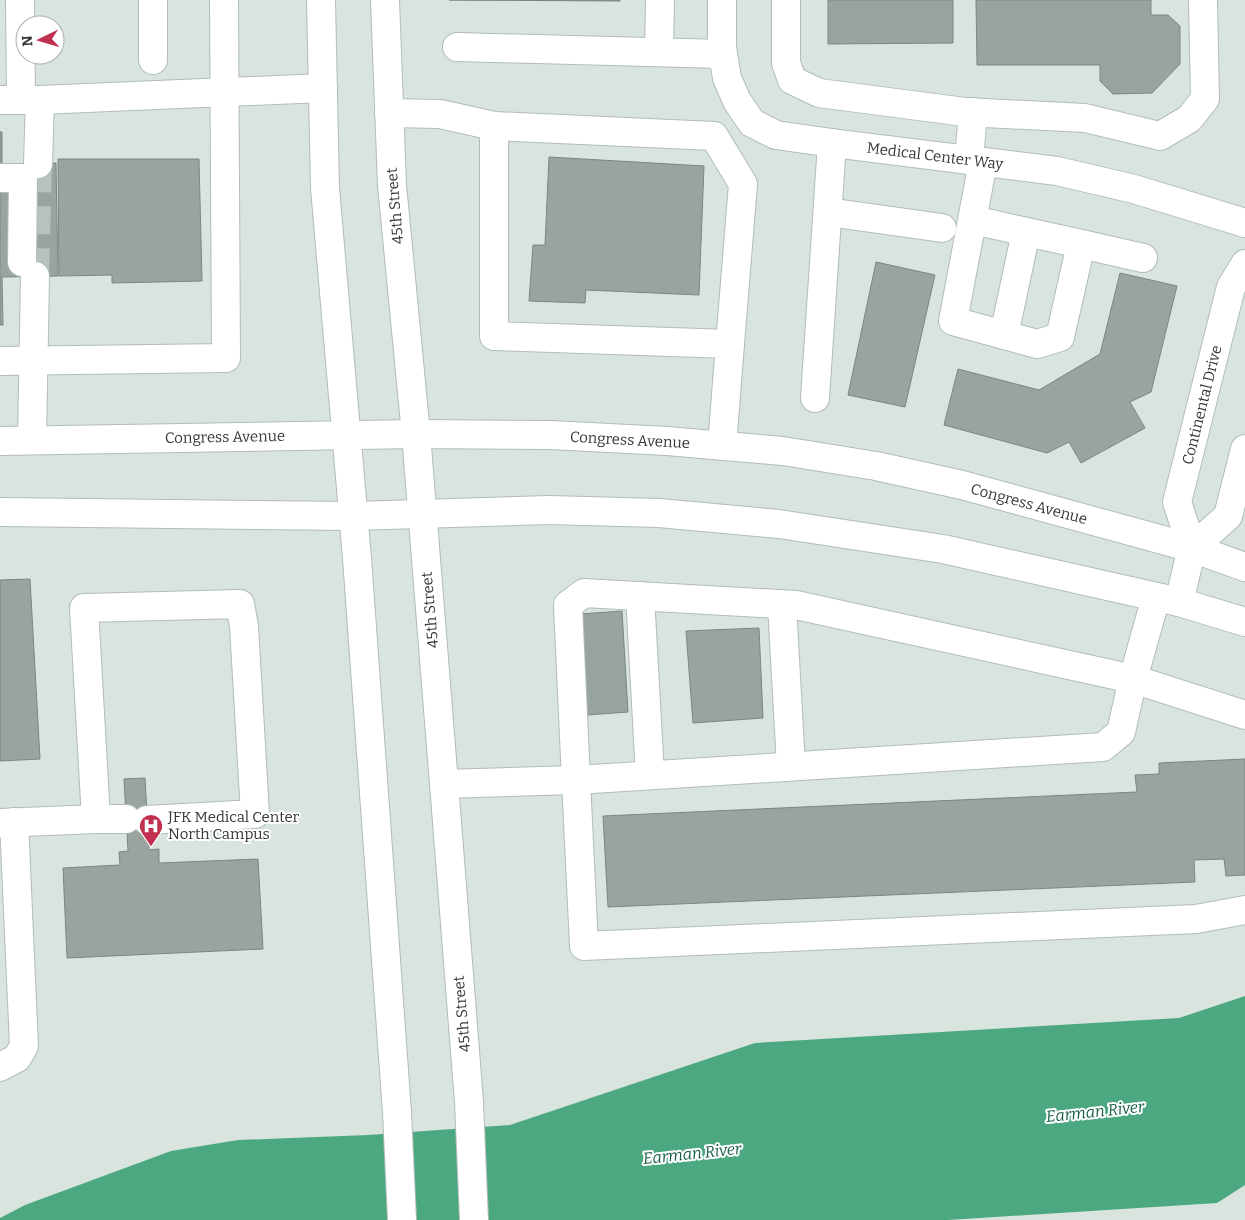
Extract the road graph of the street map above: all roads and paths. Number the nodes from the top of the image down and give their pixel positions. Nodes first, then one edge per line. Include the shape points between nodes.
1 (20, 0) edge
2 (153, 0) edge
3 (224, 0) edge
4 (321, 0) edge
5 (385, 0) edge
6 (660, 0) edge
7 (722, 0) edge
8 (786, 0) edge
9 (1203, 0) edge
10 (10, 28) edge
11 (457, 46) dead end
12 (658, 52) junction
13 (723, 54) junction
14 (153, 60) dead end
15 (323, 88) junction
16 (225, 92) junction
17 (20, 100) edge
18 (737, 101) junction
19 (973, 112) junction
20 (389, 113) junction
21 (494, 126) junction
22 (714, 136) junction
23 (832, 143) junction
24 (976, 161) junction
25 (38, 164) tunnel mouth
26 (0, 178) edge
27 (828, 212) junction
28 (973, 220) junction
29 (1245, 223) edge
30 (942, 228) dead end
31 (1026, 232) junction
32 (1081, 244) junction
33 (1143, 258) dead end
34 (1245, 264) edge
35 (1004, 335) junction
36 (730, 344) junction
37 (0, 361) edge
38 (34, 361) junction
39 (815, 398) dead end
40 (416, 434) junction
41 (346, 435) junction
42 (32, 440) junction
43 (0, 441) edge
44 (722, 446) junction
45 (1245, 449) edge
46 (0, 512) edge
47 (422, 514) junction
48 (353, 516) junction
49 (1192, 548) junction
50 (1245, 567) edge
51 (640, 596) junction
52 (1167, 599) junction
53 (782, 605) junction
54 (1245, 622) edge
55 (1134, 679) junction
56 (1245, 715) edge
57 (791, 766) junction
58 (650, 775) junction
59 (576, 780) junction
60 (444, 784) junction
61 (96, 819) junction
62 (7, 823) edge
63 (1245, 910) edge
64 (0, 1068) edge
65 (402, 1220) edge
66 (474, 1220) edge

1 - 10 street
2 - 14 street
3 - 16 street
4 - 15 street
5 - 20 street, 45th Street
6 - 12 street
7 - 13 street, Medical Center Way
8 - 19 street via 786,63 792,80 819,93
9 - 19 street via 1205,99 1189,119 1160,136 1085,118
10 - 17 street
11 - 12 street
12 - 13 street
13 - 18 street, Medical Center Way via 727,78
15 - 16 street
15 - 41 street via 326,188
16 - 17 street
16 - 38 street via 226,358
17 - 25 street
18 - 22 street
18 - 23 street, Medical Center Way via 752,123 776,134
19 - 24 street
20 - 21 street via 440,114
20 - 40 street, 45th Street via 392,185
21 - 22 street
21 - 36 street via 494,336
22 - 36 street via 743,184
23 - 24 street, Medical Center Way
23 - 27 street
24 - 28 street
24 - 29 street, Medical Center Way via 1057,171 1134,189
26 - 38 street via 23,178
27 - 30 street
27 - 39 street
28 - 31 street
28 - 35 street via 954,321
31 - 32 street
31 - 35 street
32 - 33 street
32 - 35 street via 1060,337 1037,344
34 - 49 street, Continental Drive via 1231,287 1178,502
36 - 44 street
37 - 38 street
38 - 42 street
40 - 41 street, Congress Avenue
40 - 44 street, Congress Avenue via 551,435
40 - 47 street, 45th Street
41 - 42 street, Congress Avenue
41 - 48 street
42 - 43 street, Congress Avenue
44 - 49 street, Congress Avenue via 783,451 876,466 962,485
45 - 49 street via 1228,516
46 - 48 street
47 - 48 street
47 - 52 street via 549,510 659,513 779,524 943,549
47 - 60 street, 45th Street
48 - 65 street via 397,1112
49 - 50 street, Congress Avenue
49 - 52 street
51 - 53 street
51 - 58 street
51 - 59 street via 584,593 568,606
52 - 54 street
52 - 55 street
53 - 55 street via 796,605
53 - 57 street
55 - 56 street
55 - 57 street via 1121,732 1103,747
57 - 58 street
58 - 59 street
59 - 60 street
59 - 63 street via 584,946 1196,919
60 - 66 street, 45th Street via 469,1102
61 - 61 street via 84,608 240,604 244,626 254,814
61 - 62 street
62 - 64 street via 24,1046 17,1058

